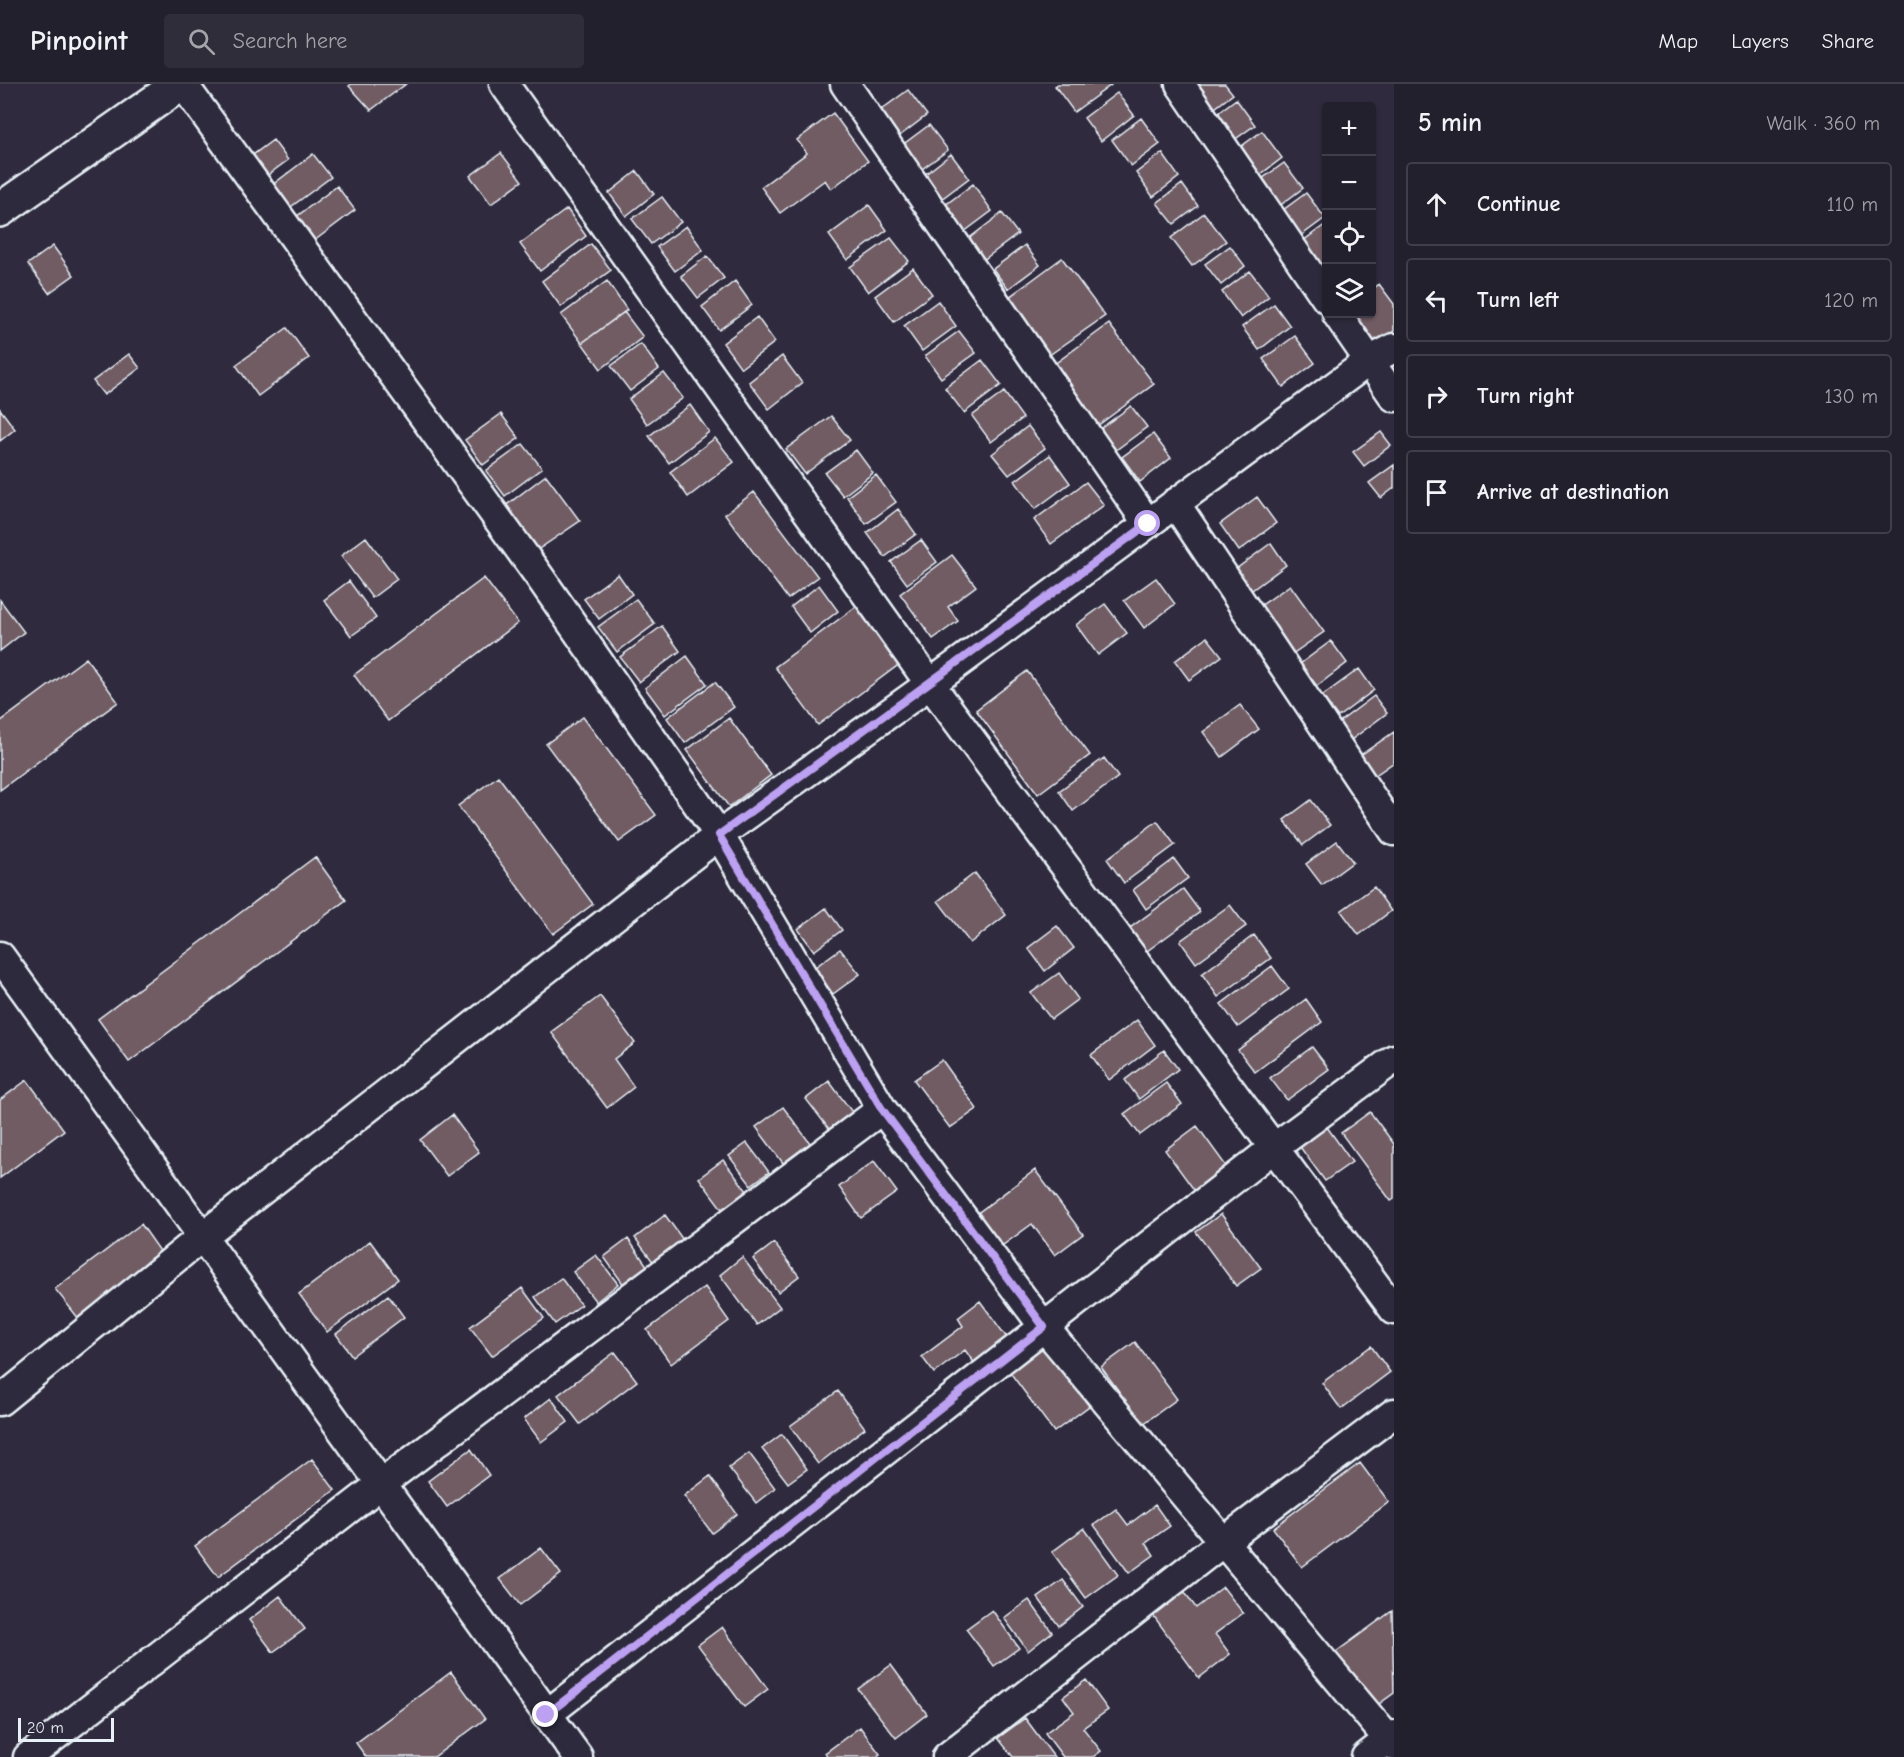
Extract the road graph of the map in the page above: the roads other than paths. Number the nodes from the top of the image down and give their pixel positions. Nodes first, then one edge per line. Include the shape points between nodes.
1 (181, 84) edge
2 (504, 84) edge
3 (845, 84) edge
4 (1180, 84) edge
5 (0, 210) edge
6 (1322, 292) edge
7 (1340, 318) edge
8 (1394, 348) edge
9 (1369, 361) junction
10 (1394, 396) edge
11 (1175, 504) junction
12 (1148, 524) junction
13 (930, 684) junction
14 (1394, 831) edge
15 (719, 835) junction
16 (0, 956) edge
17 (1394, 1059) edge
18 (882, 1109) junction
19 (1275, 1147) junction
20 (203, 1236) junction
21 (1394, 1310) edge
22 (1044, 1327) junction
23 (0, 1401) edge
24 (1394, 1413) edge
25 (381, 1484) junction
26 (1223, 1542) junction
27 (546, 1715) junction
28 (1393, 1740) edge
29 (28, 1757) edge
30 (578, 1757) edge
31 (947, 1757) edge
32 (1366, 1757) edge

1 - 5 street
1 - 15 street via 539,576
2 - 13 street
3 - 12 street
4 - 6 street
7 - 9 street
8 - 9 street
9 - 10 street
9 - 11 street
11 - 12 street
11 - 14 street
12 - 13 street
13 - 15 street
13 - 19 street
15 - 18 street
15 - 20 street
16 - 20 street
17 - 19 street
18 - 22 street
18 - 25 street
19 - 21 street
19 - 22 street
20 - 23 street
20 - 25 street
22 - 26 street
22 - 27 street
24 - 26 street
25 - 27 street
25 - 29 street
26 - 28 street
26 - 31 street
27 - 30 street
28 - 32 street

